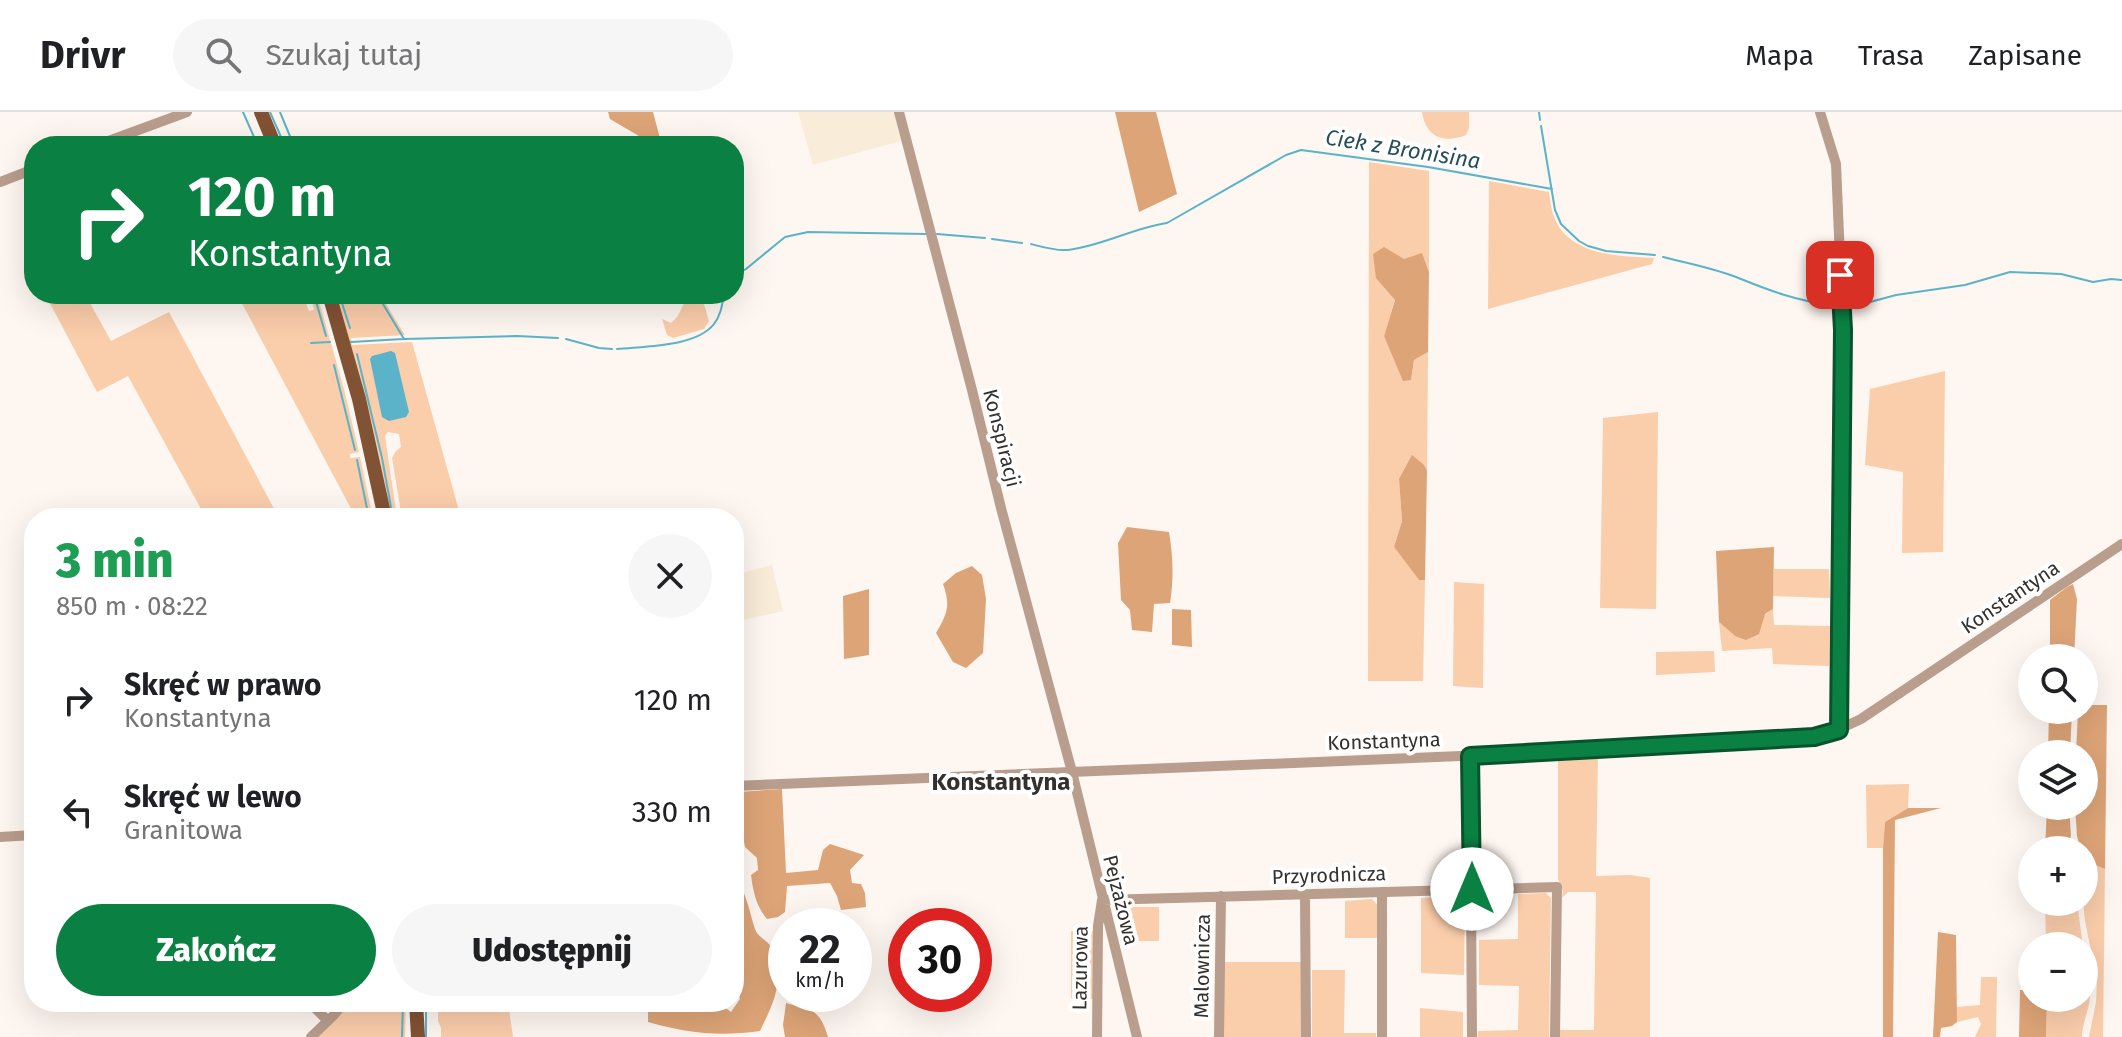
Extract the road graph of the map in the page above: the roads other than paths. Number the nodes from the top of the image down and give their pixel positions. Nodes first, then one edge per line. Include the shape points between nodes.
1 (187, 112) edge
2 (261, 112) edge
3 (899, 112) edge
4 (1820, 112) edge
5 (122, 136) edge
6 (271, 136) edge
7 (24, 173) edge
8 (0, 182) edge
9 (332, 304) edge
10 (383, 508) edge
11 (2122, 544) edge
12 (1839, 730) junction
13 (1470, 756) junction
14 (1072, 772) junction
15 (744, 786) edge
16 (24, 836) edge
17 (0, 837) edge
18 (1472, 889) junction
19 (1382, 892) junction
20 (1305, 894) junction
21 (1221, 896) junction
22 (1102, 900) junction
23 (319, 1012) edge
24 (336, 1012) edge
25 (417, 1012) edge
26 (328, 1021) junction
27 (311, 1037) edge
28 (418, 1037) edge
29 (1097, 1037) edge
30 (1137, 1037) edge
31 (1219, 1037) edge
32 (1306, 1037) edge
33 (1382, 1037) edge
34 (1472, 1037) edge
35 (1555, 1037) edge

1 - 5 street
2 - 6 main road
3 - 14 street, Konspiracji
4 - 12 street via 1836,164 1843,330
7 - 8 street
9 - 10 main road
11 - 12 street, Konstantyna
12 - 13 street, Konstantyna via 1814,737
13 - 14 street, Konstantyna
13 - 18 street
14 - 15 street, Konstantyna
14 - 22 street, Pejzażowa
16 - 17 street
18 - 19 street, Przyrodnicza
18 - 34 street
18 - 35 street, Przyrodnicza via 1557,887
19 - 20 street, Przyrodnicza
19 - 33 street
20 - 21 street, Przyrodnicza
20 - 32 street
21 - 22 street, Przyrodnicza
21 - 31 street, Malownicza
22 - 29 street, Lazurowa
22 - 30 street, Pejzażowa
23 - 26 street
24 - 26 street
25 - 28 main road
26 - 27 street

